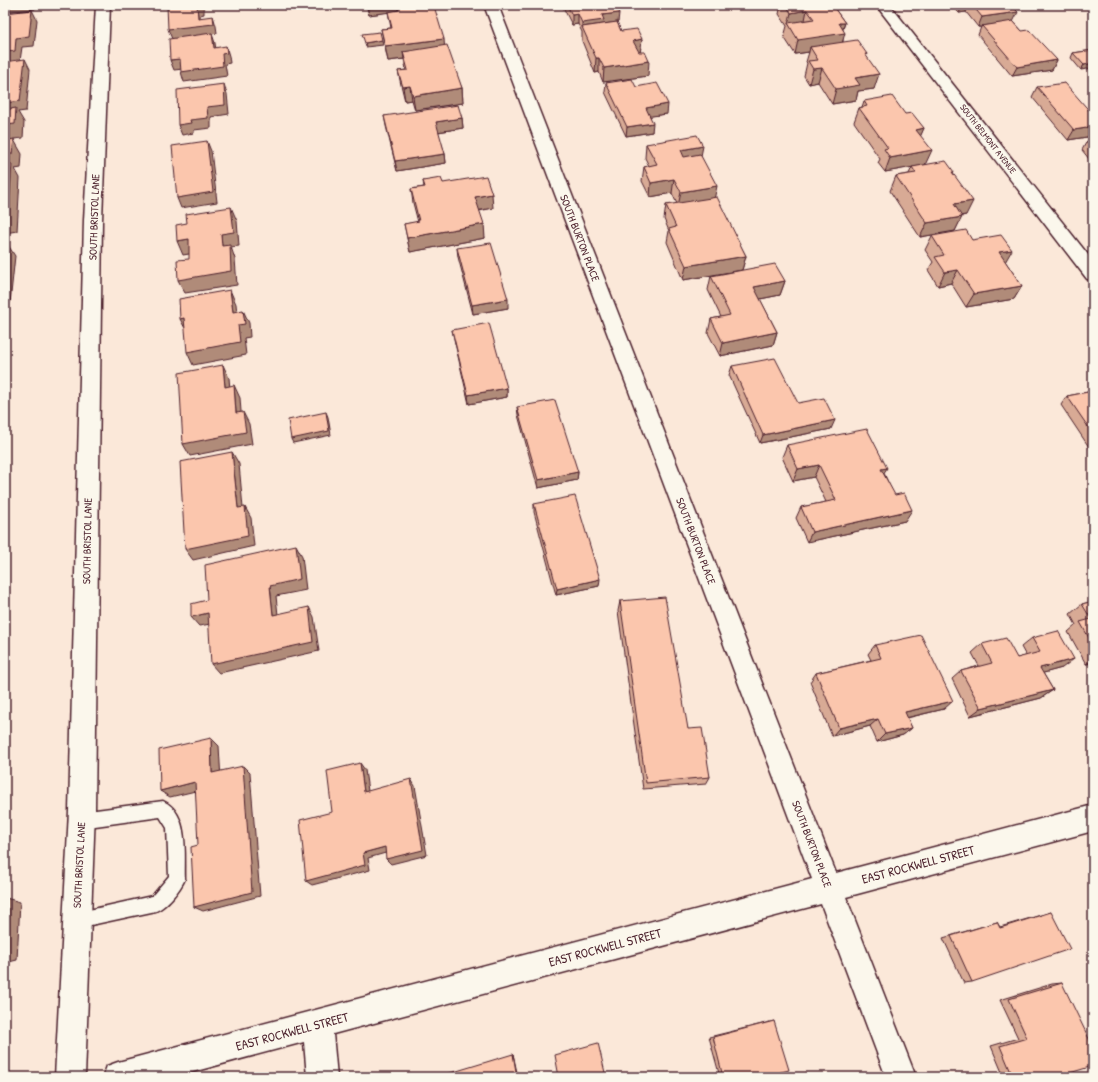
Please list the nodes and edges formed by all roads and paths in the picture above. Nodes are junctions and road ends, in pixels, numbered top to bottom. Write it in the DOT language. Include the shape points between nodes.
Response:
graph roads {
  1 [pos="103,5"];
  2 [pos="492,5"];
  3 [pos="883,5"];
  4 [pos="1093,274"];
  5 [pos="1093,818"];
  6 [pos="81,820"];
  7 [pos="829,888"];
  8 [pos="76,920"];
  9 [pos="317,1024"];
  10 [pos="70,1077"];
  11 [pos="118,1077"];
  12 [pos="322,1077"];
  13 [pos="901,1077"];
  1 -- 6 [label="street, SOUTH BRISTOL LANE" via="93,220"];
  2 -- 7 [label="street, SOUTH BURTON PLACE"];
  3 -- 4 [label="street, SOUTH BELMONT AVENUE"];
  5 -- 7 [label="street, EAST ROCKWELL STREET"];
  6 -- 8 [label="street, SOUTH BRISTOL LANE"];
  6 -- 8 [label="lane" via="164,809 175,826 177,879 156,903"];
  7 -- 9 [label="street, EAST ROCKWELL STREET"];
  7 -- 13 [label="street, SOUTH BURTON PLACE"];
  8 -- 10 [label="street, SOUTH BRISTOL LANE"];
  9 -- 11 [label="street, EAST ROCKWELL STREET"];
  9 -- 12 [label="street"];
}
